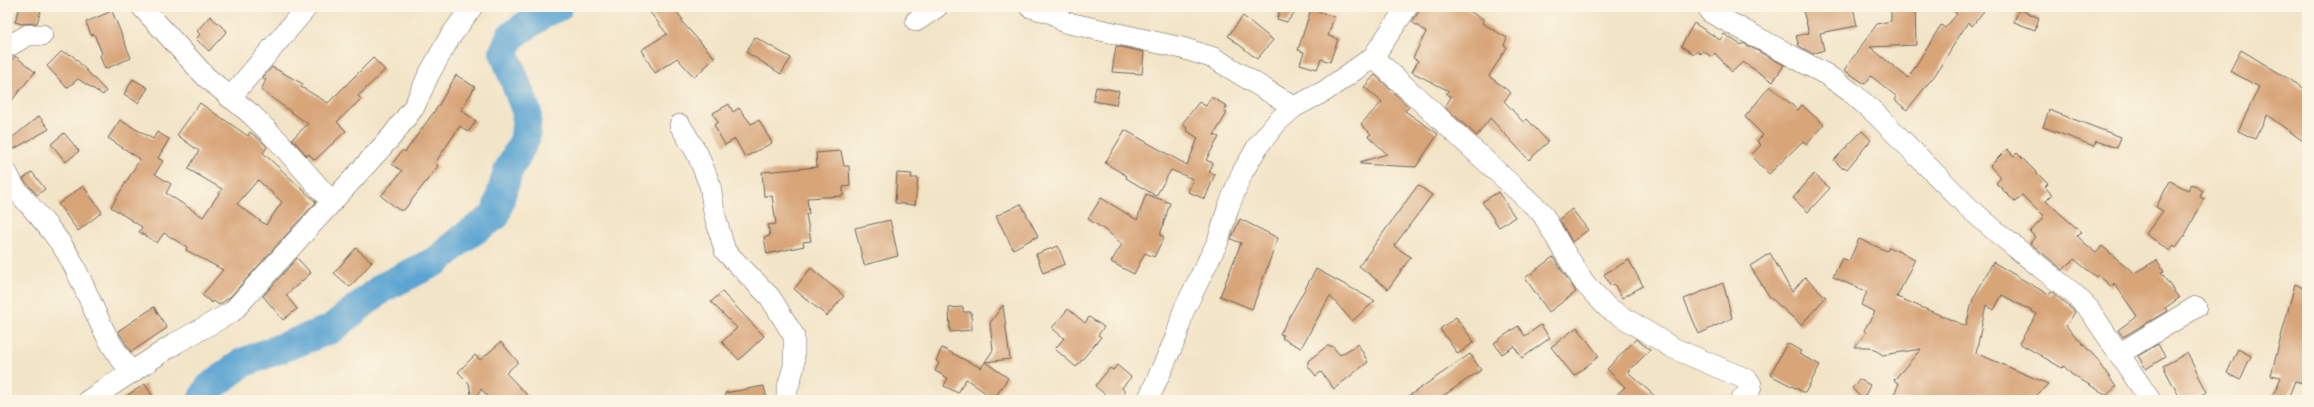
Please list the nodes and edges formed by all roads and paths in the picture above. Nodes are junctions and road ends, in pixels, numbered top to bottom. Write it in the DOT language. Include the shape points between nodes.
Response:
graph roads {
  1 [pos="142,7"];
  2 [pos="307,7"];
  3 [pos="472,7"];
  4 [pos="937,7"];
  5 [pos="1030,7"];
  6 [pos="1407,7"];
  7 [pos="1055,11"];
  8 [pos="1710,12"];
  9 [pos="916,21"];
  10 [pos="42,35"];
  11 [pos="7,47"];
  12 [pos="1373,57"];
  13 [pos="230,98"];
  14 [pos="1294,107"];
  15 [pos="680,125"];
  16 [pos="7,173"];
  17 [pos="331,201"];
  18 [pos="2196,307"];
  19 [pos="2119,354"];
  20 [pos="132,373"];
  21 [pos="89,400"];
  22 [pos="787,400"];
  23 [pos="1148,400"];
  24 [pos="1741,400"];
  25 [pos="2150,400"];
  1 -- 13 [label="street" via="206,77"];
  2 -- 13 [label="street"];
  3 -- 17 [label="street" via="429,74 414,107 392,136"];
  4 -- 9 [label="street"];
  5 -- 7 [label="street"];
  6 -- 12 [label="street"];
  7 -- 14 [label="street" via="1064,22 1182,48 1214,58"];
  8 -- 19 [label="street" via="1827,75 1851,92 1882,119 1968,207 2074,294 2089,309"];
  10 -- 11 [label="street" via="28,35"];
  12 -- 14 [label="street" via="1325,91"];
  12 -- 24 [label="street" via="1542,213 1585,284 1608,308 1673,348 1748,380 1750,390"];
  13 -- 17 [label="street" via="252,115 280,143"];
  14 -- 23 [label="street" via="1278,121 1258,146 1242,173 1218,241 1183,312 1177,335"];
  15 -- 22 [label="street" via="697,153 710,185 714,212 725,251 770,297 794,336 794,366 787,390"];
  16 -- 20 [label="street" via="14,186 73,262 95,316 115,353"];
  17 -- 20 [label="street" via="232,312 176,343"];
  18 -- 19 [label="street"];
  19 -- 25 [label="street"];
  20 -- 21 [label="street"];
}
